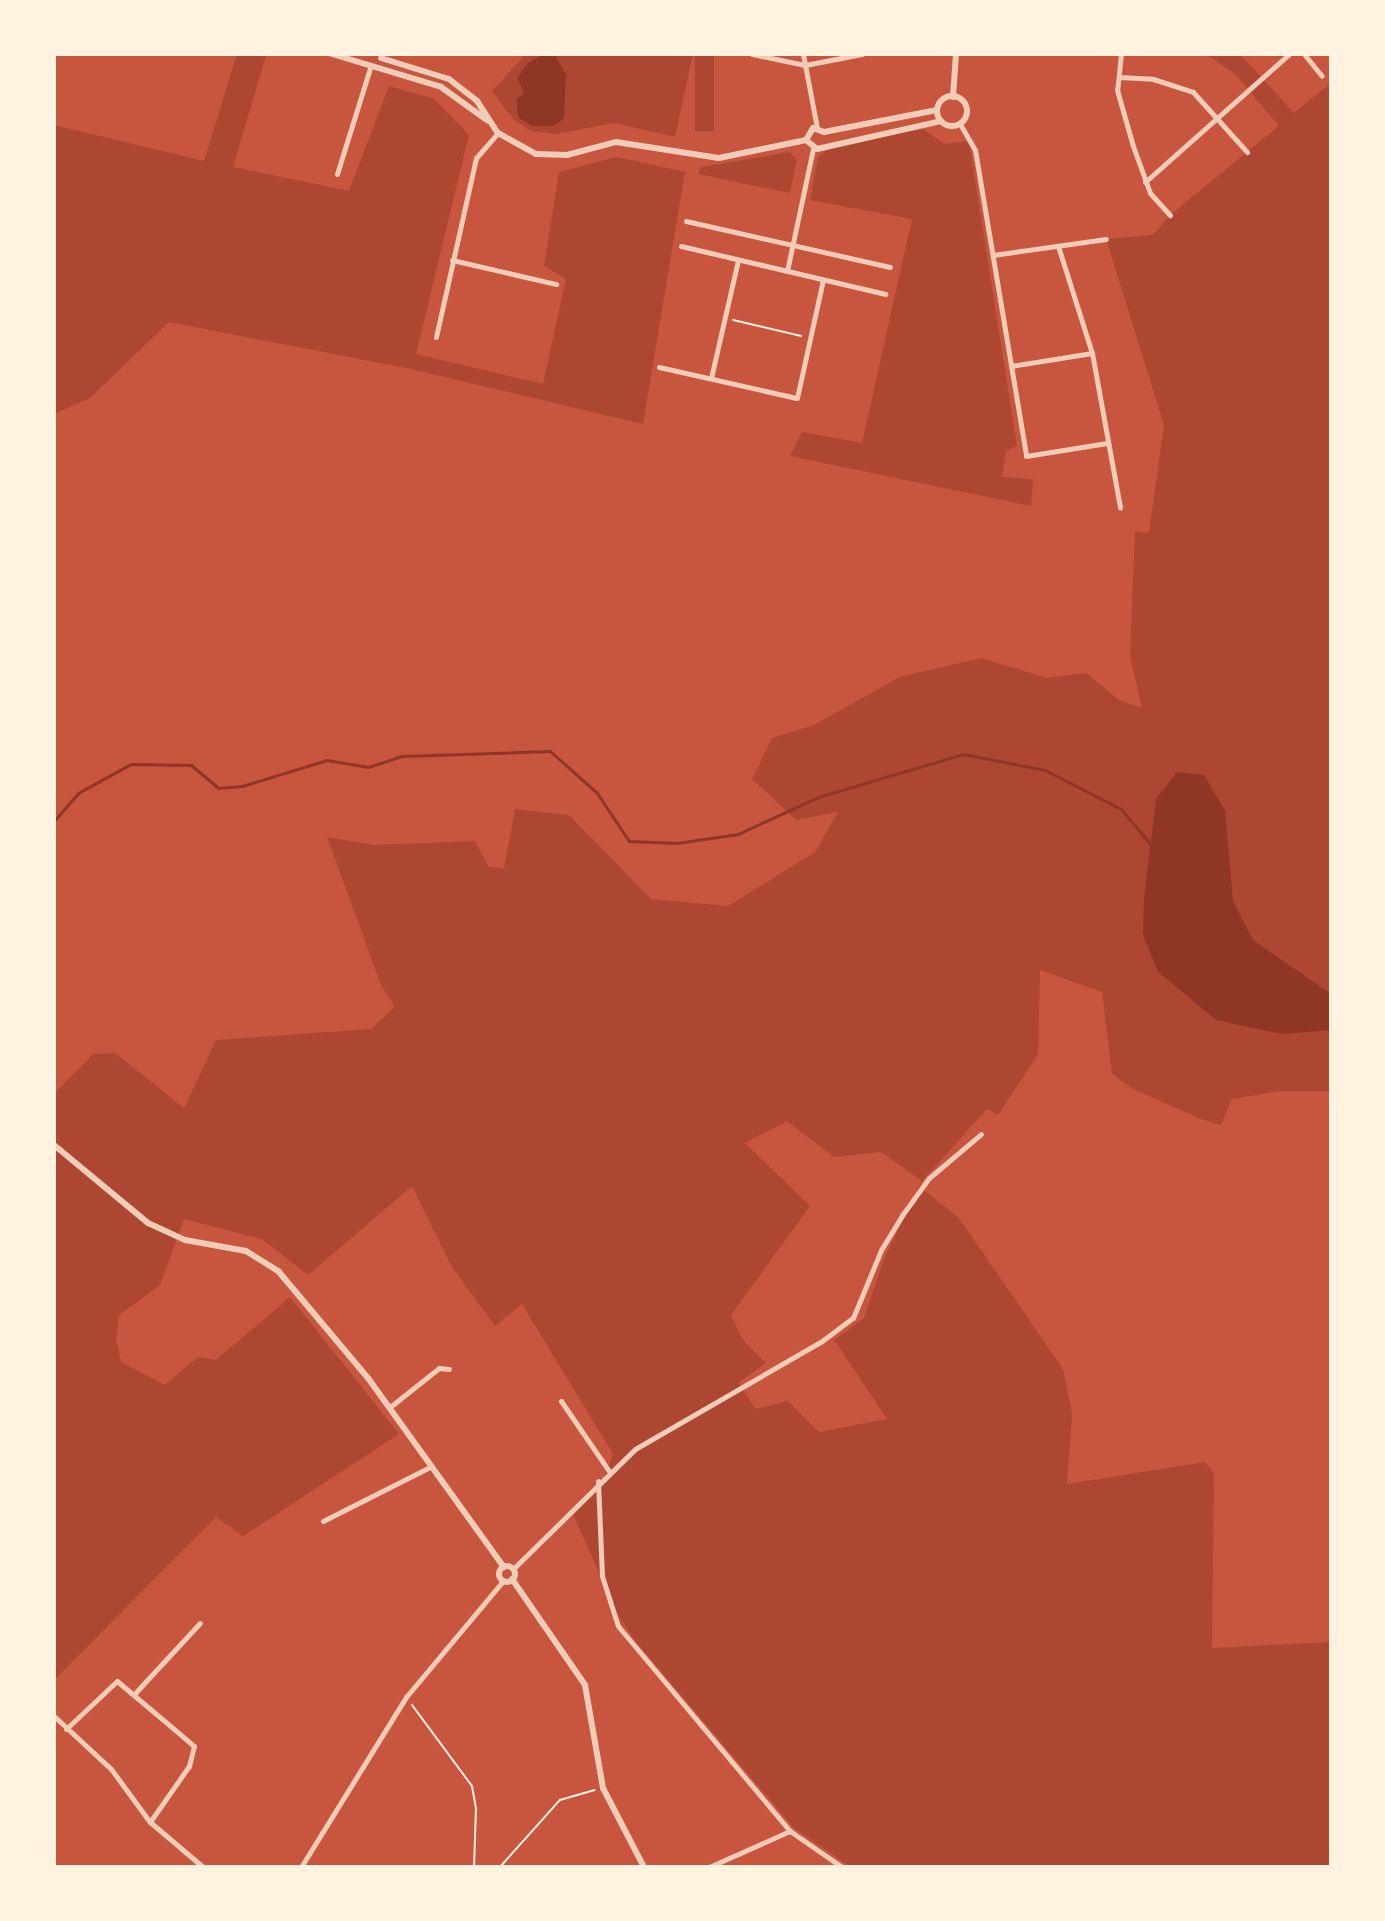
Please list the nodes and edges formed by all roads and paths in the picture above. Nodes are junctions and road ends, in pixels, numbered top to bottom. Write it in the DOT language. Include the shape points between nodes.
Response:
graph roads {
  1 [pos="332,54"];
  2 [pos="752,54"];
  3 [pos="803,54"];
  4 [pos="862,54"];
  5 [pos="956,54"];
  6 [pos="1121,54"];
  7 [pos="1289,54"];
  8 [pos="1304,54"];
  9 [pos="365,56"];
  10 [pos="377,62"];
  11 [pos="805,65"];
  12 [pos="1322,76"];
  13 [pos="1119,77"];
  14 [pos="953,97"];
  15 [pos="937,110"];
  16 [pos="1218,115"];
  17 [pos="487,120"];
  18 [pos="941,121"];
  19 [pos="960,124"];
  20 [pos="821,130"];
  21 [pos="498,133"];
  22 [pos="806,140"];
  23 [pos="824,145"];
  24 [pos="813,149"];
  25 [pos="1247,152"];
  26 [pos="337,174"];
  27 [pos="1145,182"];
  28 [pos="1170,215"];
  29 [pos="686,221"];
  30 [pos="1106,239"];
  31 [pos="681,246"];
  32 [pos="792,246"];
  33 [pos="1058,246"];
  34 [pos="993,255"];
  35 [pos="452,260"];
  36 [pos="738,260"];
  37 [pos="890,267"];
  38 [pos="787,271"];
  39 [pos="823,280"];
  40 [pos="556,284"];
  41 [pos="885,294"];
  42 [pos="724,318"];
  43 [pos="436,337"];
  44 [pos="810,338"];
  45 [pos="1092,353"];
  46 [pos="1011,366"];
  47 [pos="659,367"];
  48 [pos="711,378"];
  49 [pos="1107,443"];
  50 [pos="1120,507"];
  51 [pos="981,1134"];
  52 [pos="54,1145"];
  53 [pos="449,1369"];
  54 [pos="561,1401"];
  55 [pos="390,1407"];
  56 [pos="432,1466"];
  57 [pos="609,1471"];
  58 [pos="598,1480"];
  59 [pos="323,1521"];
  60 [pos="504,1567"];
  61 [pos="513,1569"];
  62 [pos="512,1579"];
  63 [pos="503,1581"];
  64 [pos="200,1623"];
  65 [pos="136,1692"];
  66 [pos="406,1697"];
  67 [pos="54,1716"];
  68 [pos="66,1729"];
  69 [pos="603,1788"];
  70 [pos="150,1822"];
  71 [pos="790,1831"];
  72 [pos="203,1867"];
  73 [pos="301,1867"];
  74 [pos="474,1867"];
  75 [pos="500,1867"];
  76 [pos="644,1867"];
  77 [pos="709,1867"];
  78 [pos="842,1867"];
  1 -- 9 [label="street"];
  2 -- 11 [label="street"];
  3 -- 11 [label="street"];
  4 -- 11 [label="street"];
  5 -- 14 [label="street"];
  6 -- 13 [label="street"];
  7 -- 16 [label="street"];
  8 -- 12 [label="street"];
  9 -- 10 [label="street"];
  10 -- 17 [label="street" via="441,87"];
  10 -- 17 [label="street" via="449,79 477,101"];
  10 -- 26 [label="street"];
  11 -- 20 [label="street"];
  13 -- 16 [label="street" via="1181,86"];
  13 -- 27 [label="street" via="1117,90"];
  14 -- 15 [label="street" via="942,100"];
  14 -- 19 [label="street" via="967,110"];
  15 -- 18 [label="street"];
  15 -- 20 [label="street"];
  16 -- 25 [label="street"];
  16 -- 27 [label="street"];
  17 -- 21 [label="street"];
  18 -- 19 [label="street"];
  18 -- 23 [label="street"];
  19 -- 34 [label="street" via="975,150"];
  20 -- 22 [label="street" via="810,130"];
  20 -- 23 [label="street"];
  21 -- 22 [label="street" via="525,151 547,156 616,142 719,158"];
  21 -- 35 [label="street" via="476,158"];
  22 -- 24 [label="street"];
  23 -- 24 [label="street"];
  24 -- 32 [label="street"];
  27 -- 28 [label="street"];
  29 -- 32 [label="street"];
  30 -- 33 [label="street"];
  31 -- 36 [label="street"];
  32 -- 37 [label="street"];
  32 -- 38 [label="street"];
  33 -- 34 [label="street"];
  33 -- 45 [label="street"];
  34 -- 46 [label="street"];
  35 -- 40 [label="street"];
  35 -- 43 [label="street"];
  36 -- 38 [label="street"];
  36 -- 42 [label="street"];
  38 -- 39 [label="street"];
  39 -- 41 [label="street"];
  39 -- 44 [label="street"];
  42 -- 44 [label="path"];
  42 -- 48 [label="street"];
  44 -- 48 [label="street" via="797,398"];
  45 -- 46 [label="street"];
  45 -- 49 [label="street"];
  46 -- 49 [label="street" via="1026,456"];
  47 -- 48 [label="street"];
  49 -- 50 [label="street"];
  51 -- 57 [label="street" via="929,1178 903,1214 881,1250 853,1318 663,1431"];
  52 -- 55 [label="street" via="148,1223 185,1240 246,1251 279,1272"];
  53 -- 55 [label="street" via="439,1368"];
  54 -- 57 [label="street"];
  55 -- 56 [label="street"];
  56 -- 59 [label="street"];
  56 -- 60 [label="street"];
  57 -- 58 [label="street"];
  58 -- 61 [label="street"];
  58 -- 71 [label="street" via="602,1576 618,1626"];
  60 -- 61 [label="street"];
  60 -- 63 [label="street" via="499,1573"];
  61 -- 62 [label="street"];
  62 -- 63 [label="street"];
  62 -- 69 [label="street" via="585,1685"];
  63 -- 66 [label="street"];
  64 -- 65 [label="street"];
  65 -- 68 [label="street" via="111,1682"];
  65 -- 70 [label="street" via="194,1746 189,1766"];
  66 -- 73 [label="street"];
  66 -- 74 [label="path" via="472,1786"];
  67 -- 68 [label="street"];
  68 -- 70 [label="street" via="111,1769"];
  69 -- 75 [label="path" via="560,1800"];
  69 -- 76 [label="street"];
  70 -- 72 [label="street"];
  71 -- 77 [label="street"];
  71 -- 78 [label="street"];
}
